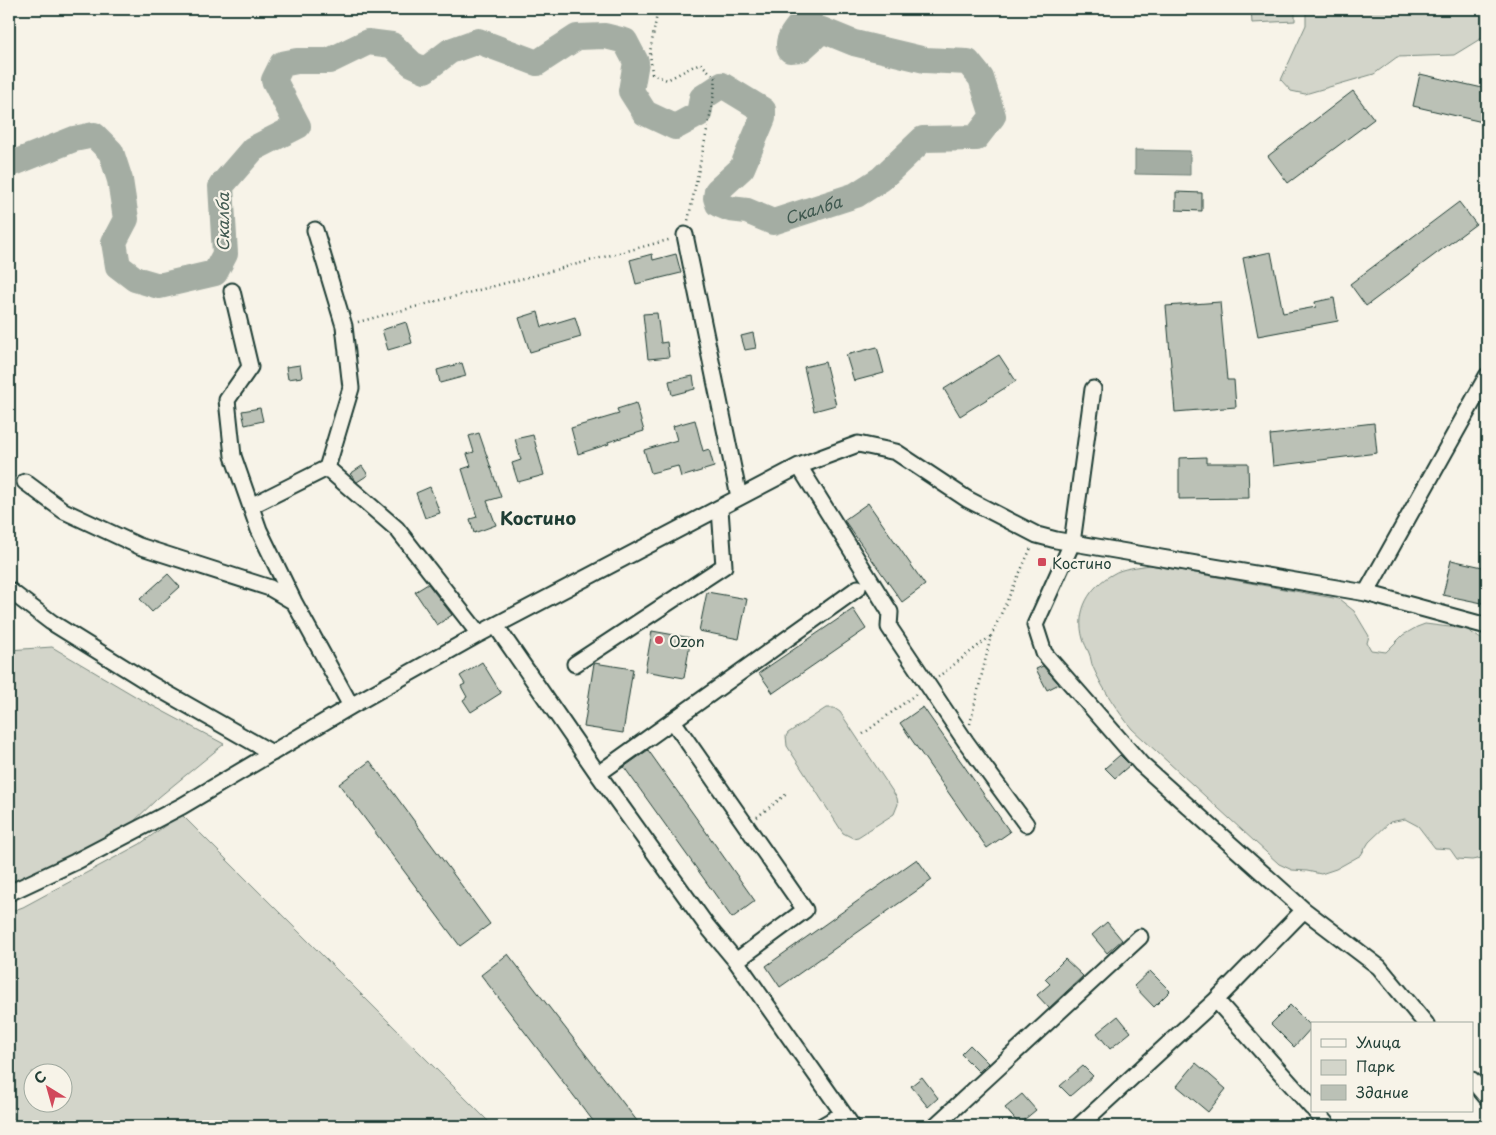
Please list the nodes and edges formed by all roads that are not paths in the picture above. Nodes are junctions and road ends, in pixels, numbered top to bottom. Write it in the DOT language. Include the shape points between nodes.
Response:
graph roads {
  1 [pos="315,230"];
  2 [pos="685,235"];
  3 [pos="232,291"];
  4 [pos="1487,376"];
  5 [pos="1093,389"];
  6 [pos="799,466"];
  7 [pos="327,468"];
  8 [pos="25,482"];
  9 [pos="739,497"];
  10 [pos="251,506"];
  11 [pos="720,508"];
  12 [pos="1072,543"];
  13 [pos="858,588"];
  14 [pos="9,590"];
  15 [pos="1366,593"];
  16 [pos="294,602"];
  17 [pos="496,626"];
  18 [pos="1487,626"];
  19 [pos="479,634"];
  20 [pos="575,664"];
  21 [pos="351,706"];
  22 [pos="673,721"];
  23 [pos="272,753"];
  24 [pos="598,774"];
  25 [pos="1026,824"];
  26 [pos="9,893"];
  27 [pos="1304,910"];
  28 [pos="1140,937"];
  29 [pos="736,961"];
  30 [pos="1216,1000"];
  31 [pos="1424,1022"];
  32 [pos="1474,1082"];
  33 [pos="1487,1098"];
  34 [pos="1311,1107"];
  35 [pos="1316,1112"];
  36 [pos="848,1120"];
  37 [pos="822,1126"];
  38 [pos="935,1126"];
  39 [pos="1079,1126"];
  40 [pos="1328,1126"];
  1 -- 7 [label="street" via="344,326 351,388"];
  2 -- 9 [label="street"];
  3 -- 10 [label="street" via="250,367 226,400 233,456"];
  4 -- 15 [label="street"];
  5 -- 12 [label="street"];
  6 -- 9 [label="street"];
  6 -- 12 [label="street" via="858,444 896,452 967,500 1037,535"];
  6 -- 25 [label="street" via="890,612 889,627"];
  7 -- 10 [label="street"];
  7 -- 19 [label="street" via="397,529"];
  8 -- 16 [label="street" via="64,510 139,546 270,588"];
  9 -- 11 [label="street"];
  10 -- 16 [label="street" via="259,530"];
  11 -- 17 [label="street"];
  11 -- 20 [label="street" via="724,566"];
  12 -- 15 [label="street"];
  12 -- 27 [label="street" via="1035,625 1044,653 1141,764"];
  13 -- 22 [label="street"];
  14 -- 23 [label="street" via="51,622 154,686"];
  15 -- 18 [label="street"];
  16 -- 21 [label="street"];
  17 -- 19 [label="street"];
  17 -- 24 [label="street"];
  19 -- 21 [label="street"];
  21 -- 23 [label="street"];
  22 -- 24 [label="street"];
  22 -- 29 [label="street" via="805,910"];
  23 -- 26 [label="street" via="182,806"];
  24 -- 29 [label="street" via="707,926"];
  27 -- 30 [label="street"];
  27 -- 31 [label="street" via="1379,967"];
  28 -- 38 [label="street"];
  29 -- 36 [label="street"];
  30 -- 34 [label="street"];
  30 -- 39 [label="street"];
  32 -- 33 [label="street"];
  35 -- 40 [label="street"];
  36 -- 37 [label="street"];
}
